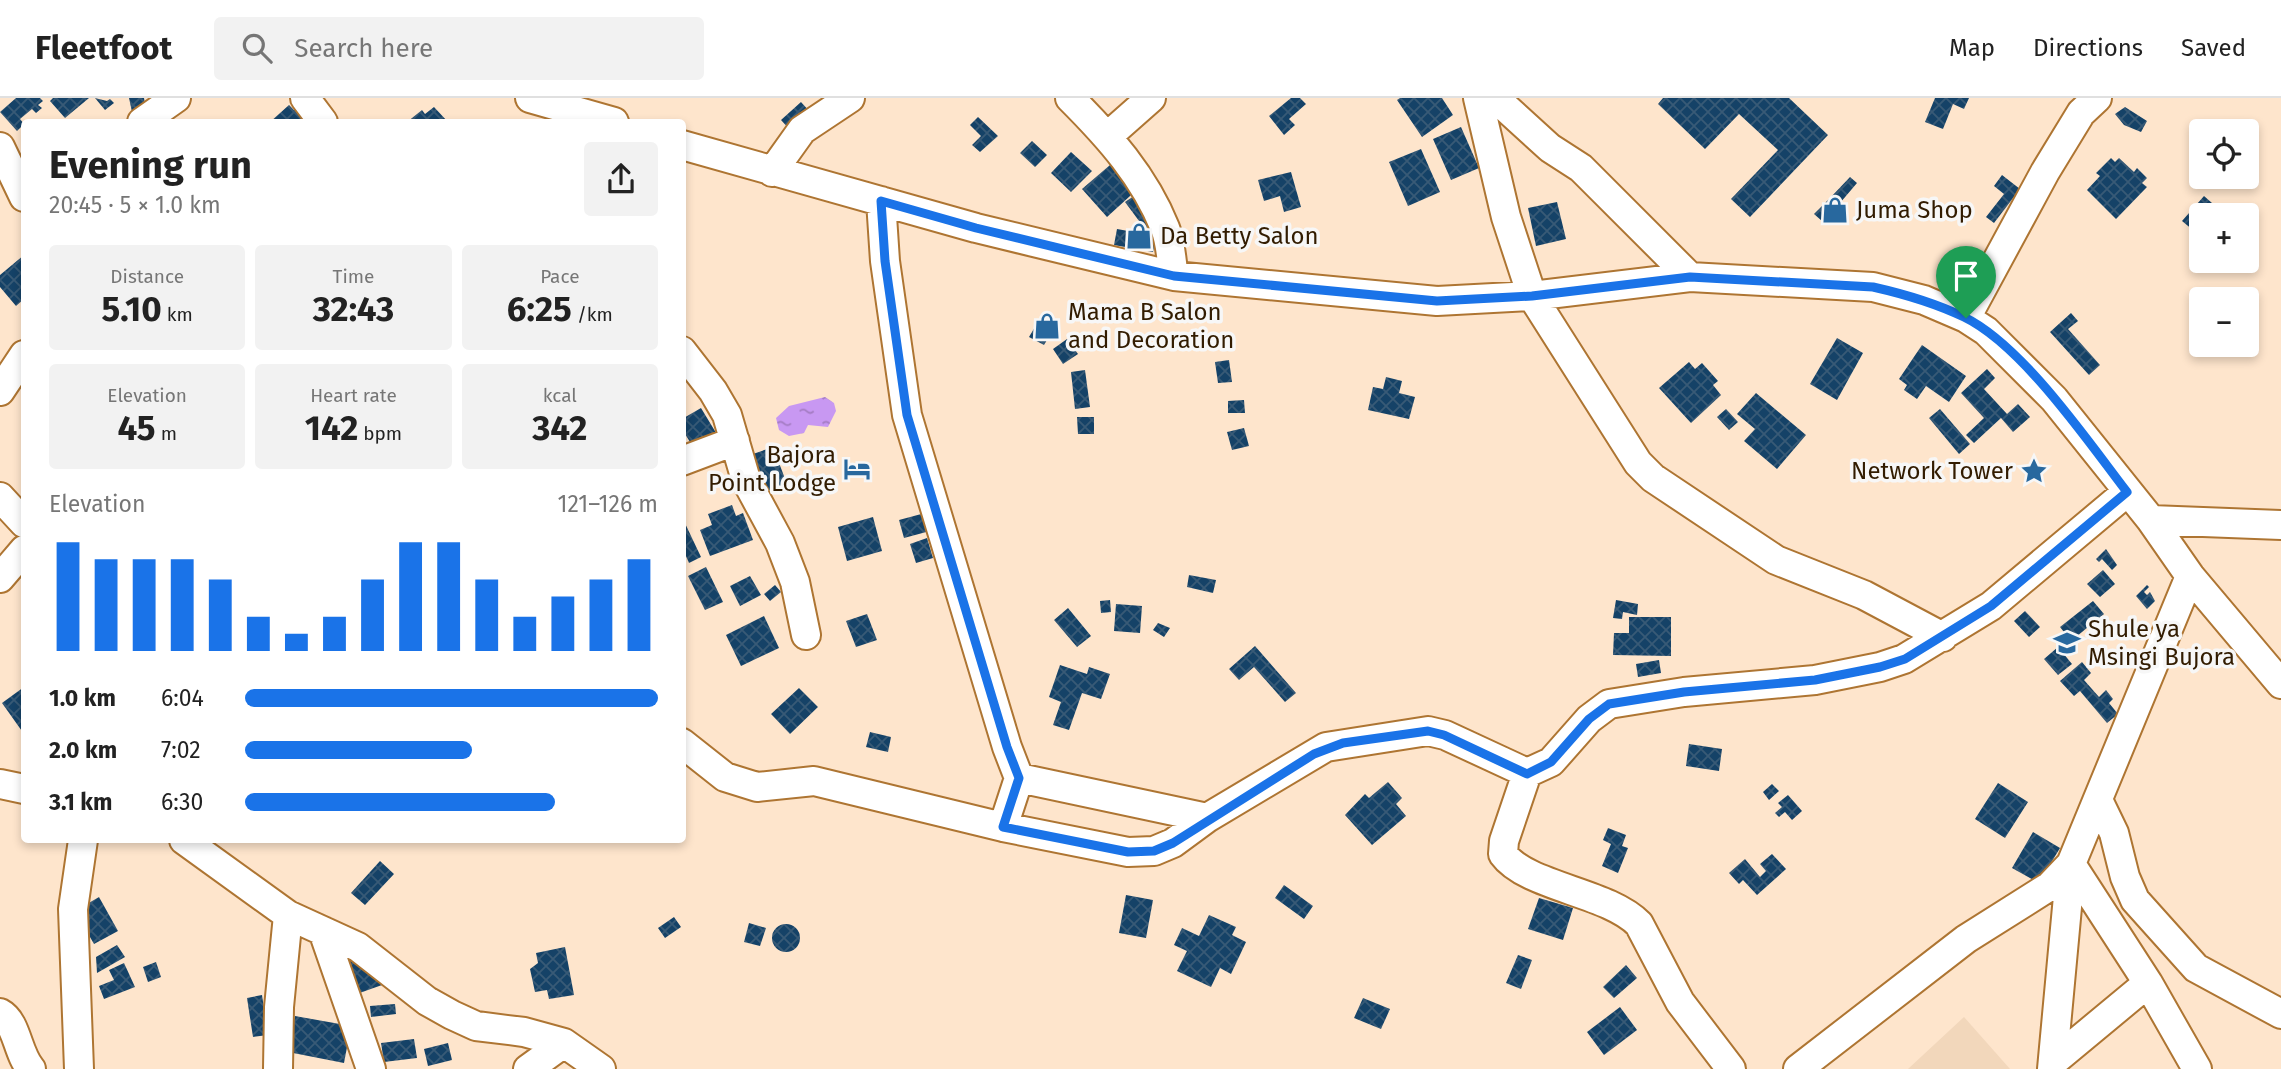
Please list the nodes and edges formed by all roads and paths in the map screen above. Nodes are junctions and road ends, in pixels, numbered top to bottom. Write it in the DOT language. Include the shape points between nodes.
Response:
graph roads {
  1 [pos="176,98"];
  2 [pos="305,98"];
  3 [pos="850,98"];
  4 [pos="1070,98"];
  5 [pos="1151,98"];
  6 [pos="1478,98"];
  7 [pos="1496,98"];
  8 [pos="542,100"];
  9 [pos="2082,103"];
  10 [pos="580,118"];
  11 [pos="146,119"];
  12 [pos="321,119"];
  13 [pos="1108,136"];
  14 [pos="686,146"];
  15 [pos="0,147"];
  16 [pos="772,172"];
  17 [pos="21,191"];
  18 [pos="881,201"];
  19 [pos="1174,276"];
  20 [pos="1690,277"];
  21 [pos="1532,296"];
  22 [pos="1966,318"];
  23 [pos="686,356"];
  24 [pos="21,359"];
  25 [pos="2,384"];
  26 [pos="735,441"];
  27 [pos="686,459"];
  28 [pos="2127,492"];
  29 [pos="0,497"];
  30 [pos="21,520"];
  31 [pos="2151,520"];
  32 [pos="2281,525"];
  33 [pos="21,554"];
  34 [pos="2190,576"];
  35 [pos="0,578"];
  36 [pos="806,635"];
  37 [pos="1942,637"];
  38 [pos="2281,684"];
  39 [pos="686,746"];
  40 [pos="1527,774"];
  41 [pos="1019,778"];
  42 [pos="0,784"];
  43 [pos="21,788"];
  44 [pos="2099,802"];
  45 [pos="1207,818"];
  46 [pos="1003,827"];
  47 [pos="83,843"];
  48 [pos="188,843"];
  49 [pos="2071,864"];
  50 [pos="288,915"];
  51 [pos="323,932"];
  52 [pos="2148,983"];
  53 [pos="0,1013"];
  54 [pos="2281,1014"];
  55 [pos="564,1043"];
  56 [pos="2053,1065"];
  57 [pos="31,1069"];
  58 [pos="79,1069"];
  59 [pos="278,1069"];
  60 [pos="371,1069"];
  61 [pos="528,1069"];
  62 [pos="601,1069"];
  63 [pos="1731,1069"];
  64 [pos="1798,1069"];
  65 [pos="2197,1069"];
  1 -- 11 [label="street"];
  2 -- 12 [label="street"];
  3 -- 16 [label="street" via="802,130"];
  4 -- 13 [label="street"];
  5 -- 13 [label="street"];
  6 -- 21 [label="street" via="1506,217"];
  7 -- 20 [label="street" via="1550,148 1581,168"];
  8 -- 10 [label="street"];
  9 -- 22 [label="street"];
  13 -- 19 [label="street" via="1135,170 1166,230"];
  14 -- 16 [label="street"];
  15 -- 17 [label="street"];
  16 -- 18 [label="street"];
  18 -- 19 [label="street"];
  18 -- 41 [label="street" via="907,415"];
  19 -- 21 [label="street" via="1437,301"];
  20 -- 21 [label="street"];
  20 -- 22 [label="street" via="1873,287 1924,300"];
  21 -- 37 [label="street" via="1638,463 1653,478 1776,560 1864,595"];
  22 -- 28 [label="street" via="1999,342 2054,399"];
  23 -- 26 [label="street" via="727,415"];
  24 -- 25 [label="street"];
  26 -- 27 [label="street"];
  26 -- 36 [label="street" via="746,480 780,542 795,582"];
  28 -- 31 [label="street"];
  28 -- 37 [label="street" via="2019,584"];
  29 -- 30 [label="street"];
  31 -- 32 [label="street"];
  31 -- 34 [label="street"];
  33 -- 35 [label="street"];
  34 -- 38 [label="street"];
  34 -- 44 [label="street"];
  37 -- 40 [label="street" via="1905,659 1867,670 1775,686 1684,692 1609,704 1589,719 1551,762"];
  39 -- 46 [label="street" via="725,777 757,787 814,781"];
  40 -- 45 [label="street" via="1444,735 1411,732 1326,747"];
  40 -- 63 [label="street" via="1503,854 1513,864 1583,896 1618,906 1632,916 1679,1002"];
  41 -- 45 [label="street"];
  41 -- 46 [label="street"];
  42 -- 43 [label="street"];
  44 -- 49 [label="street"];
  44 -- 54 [label="street" via="2114,833 2135,901 2196,968"];
  45 -- 46 [label="street" via="1154,851 1128,852"];
  47 -- 58 [label="street" via="73,909"];
  48 -- 50 [label="street"];
  49 -- 52 [label="street"];
  49 -- 56 [label="street"];
  49 -- 64 [label="street" via="2050,886 1966,939"];
  50 -- 51 [label="street"];
  50 -- 59 [label="street"];
  51 -- 55 [label="street" via="358,947 427,1001 476,1026"];
  51 -- 60 [label="street"];
  52 -- 56 [label="street"];
  52 -- 65 [label="street"];
  53 -- 57 [label="street" via="8,1018"];
  55 -- 61 [label="street"];
  55 -- 62 [label="street"];
}
